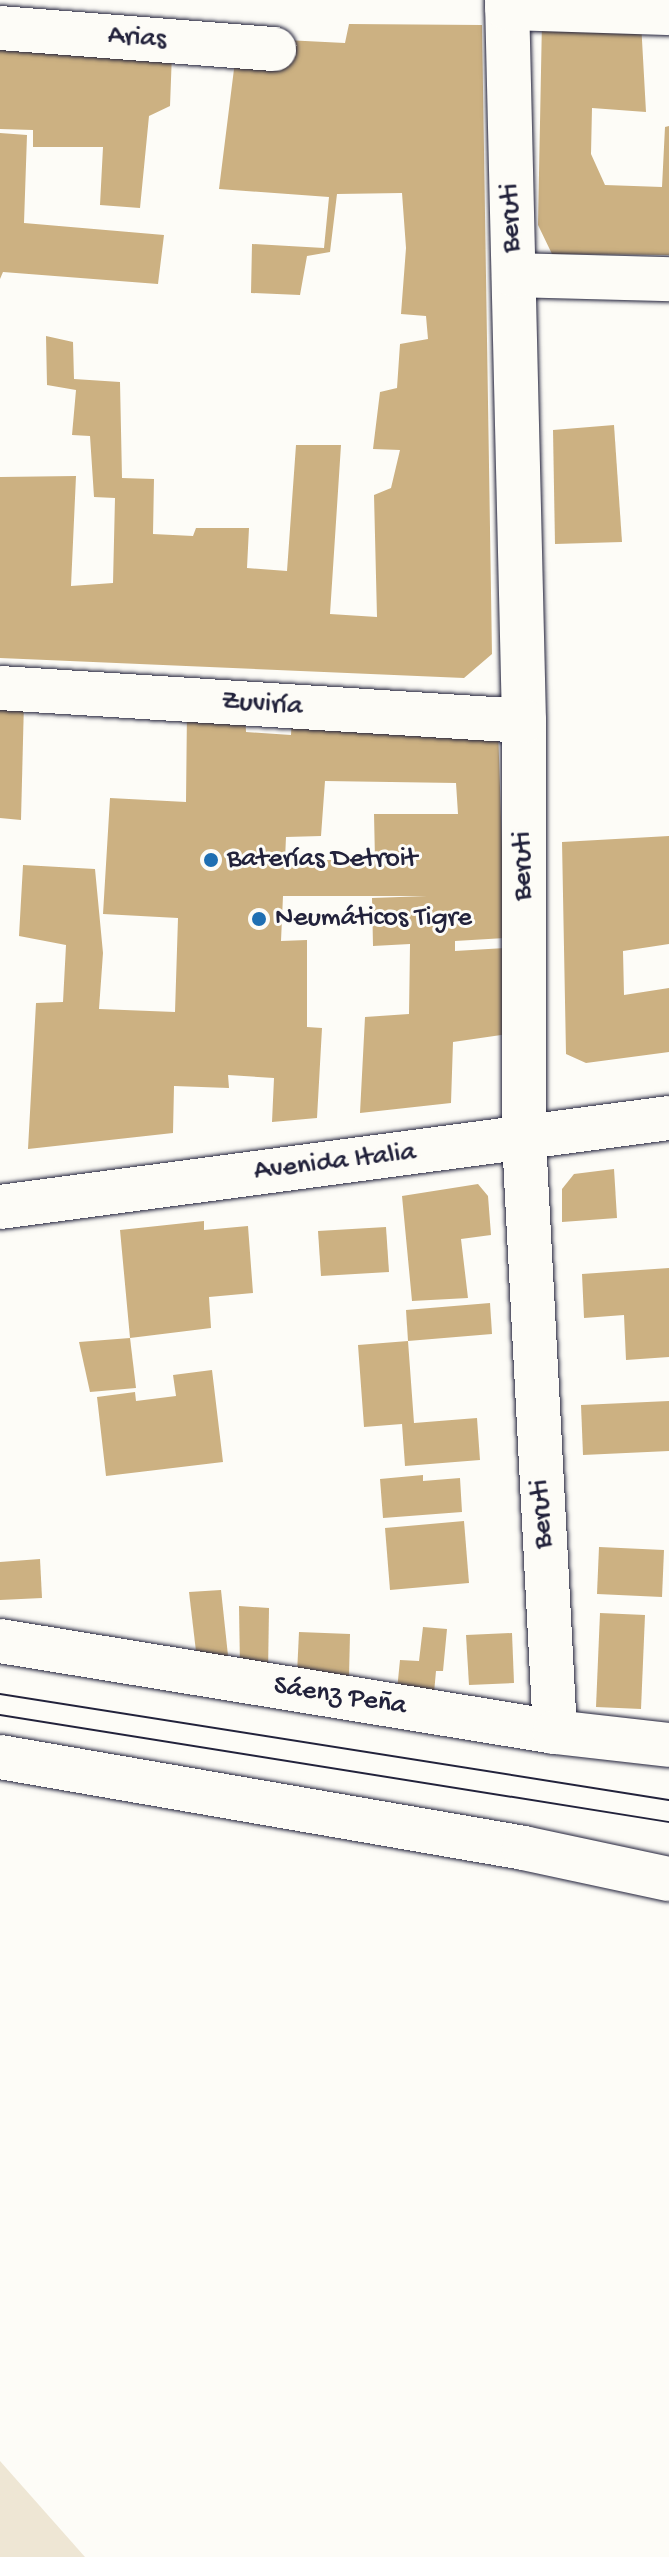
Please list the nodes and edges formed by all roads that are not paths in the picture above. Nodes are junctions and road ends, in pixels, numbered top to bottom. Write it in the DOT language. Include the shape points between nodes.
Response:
graph roads {
  1 [pos="507,4"];
  2 [pos="669,13"];
  3 [pos="0,28"];
  4 [pos="274,49"];
  5 [pos="514,275"];
  6 [pos="669,279"];
  7 [pos="0,688"];
  8 [pos="524,721"];
  9 [pos="669,1118"];
  10 [pos="524,1139"];
  11 [pos="0,1207"];
  12 [pos="6,1642"];
  13 [pos="555,1732"];
  14 [pos="669,1745"];
  15 [pos="0,1757"];
  16 [pos="669,1879"];
  1 -- 2 [label="street"];
  1 -- 5 [label="street, Beruti"];
  3 -- 4 [label="street, Arias"];
  5 -- 6 [label="street"];
  5 -- 8 [label="street, Beruti"];
  7 -- 8 [label="street, Zuviría"];
  8 -- 10 [label="street, Beruti"];
  9 -- 10 [label="street, Avenida Italia"];
  10 -- 11 [label="street, Avenida Italia"];
  10 -- 13 [label="street, Beruti"];
  12 -- 13 [label="street, Sáenz Peña"];
  13 -- 14 [label="street, Sáenz Peña"];
  15 -- 16 [label="street" via="524,1848"];
}
